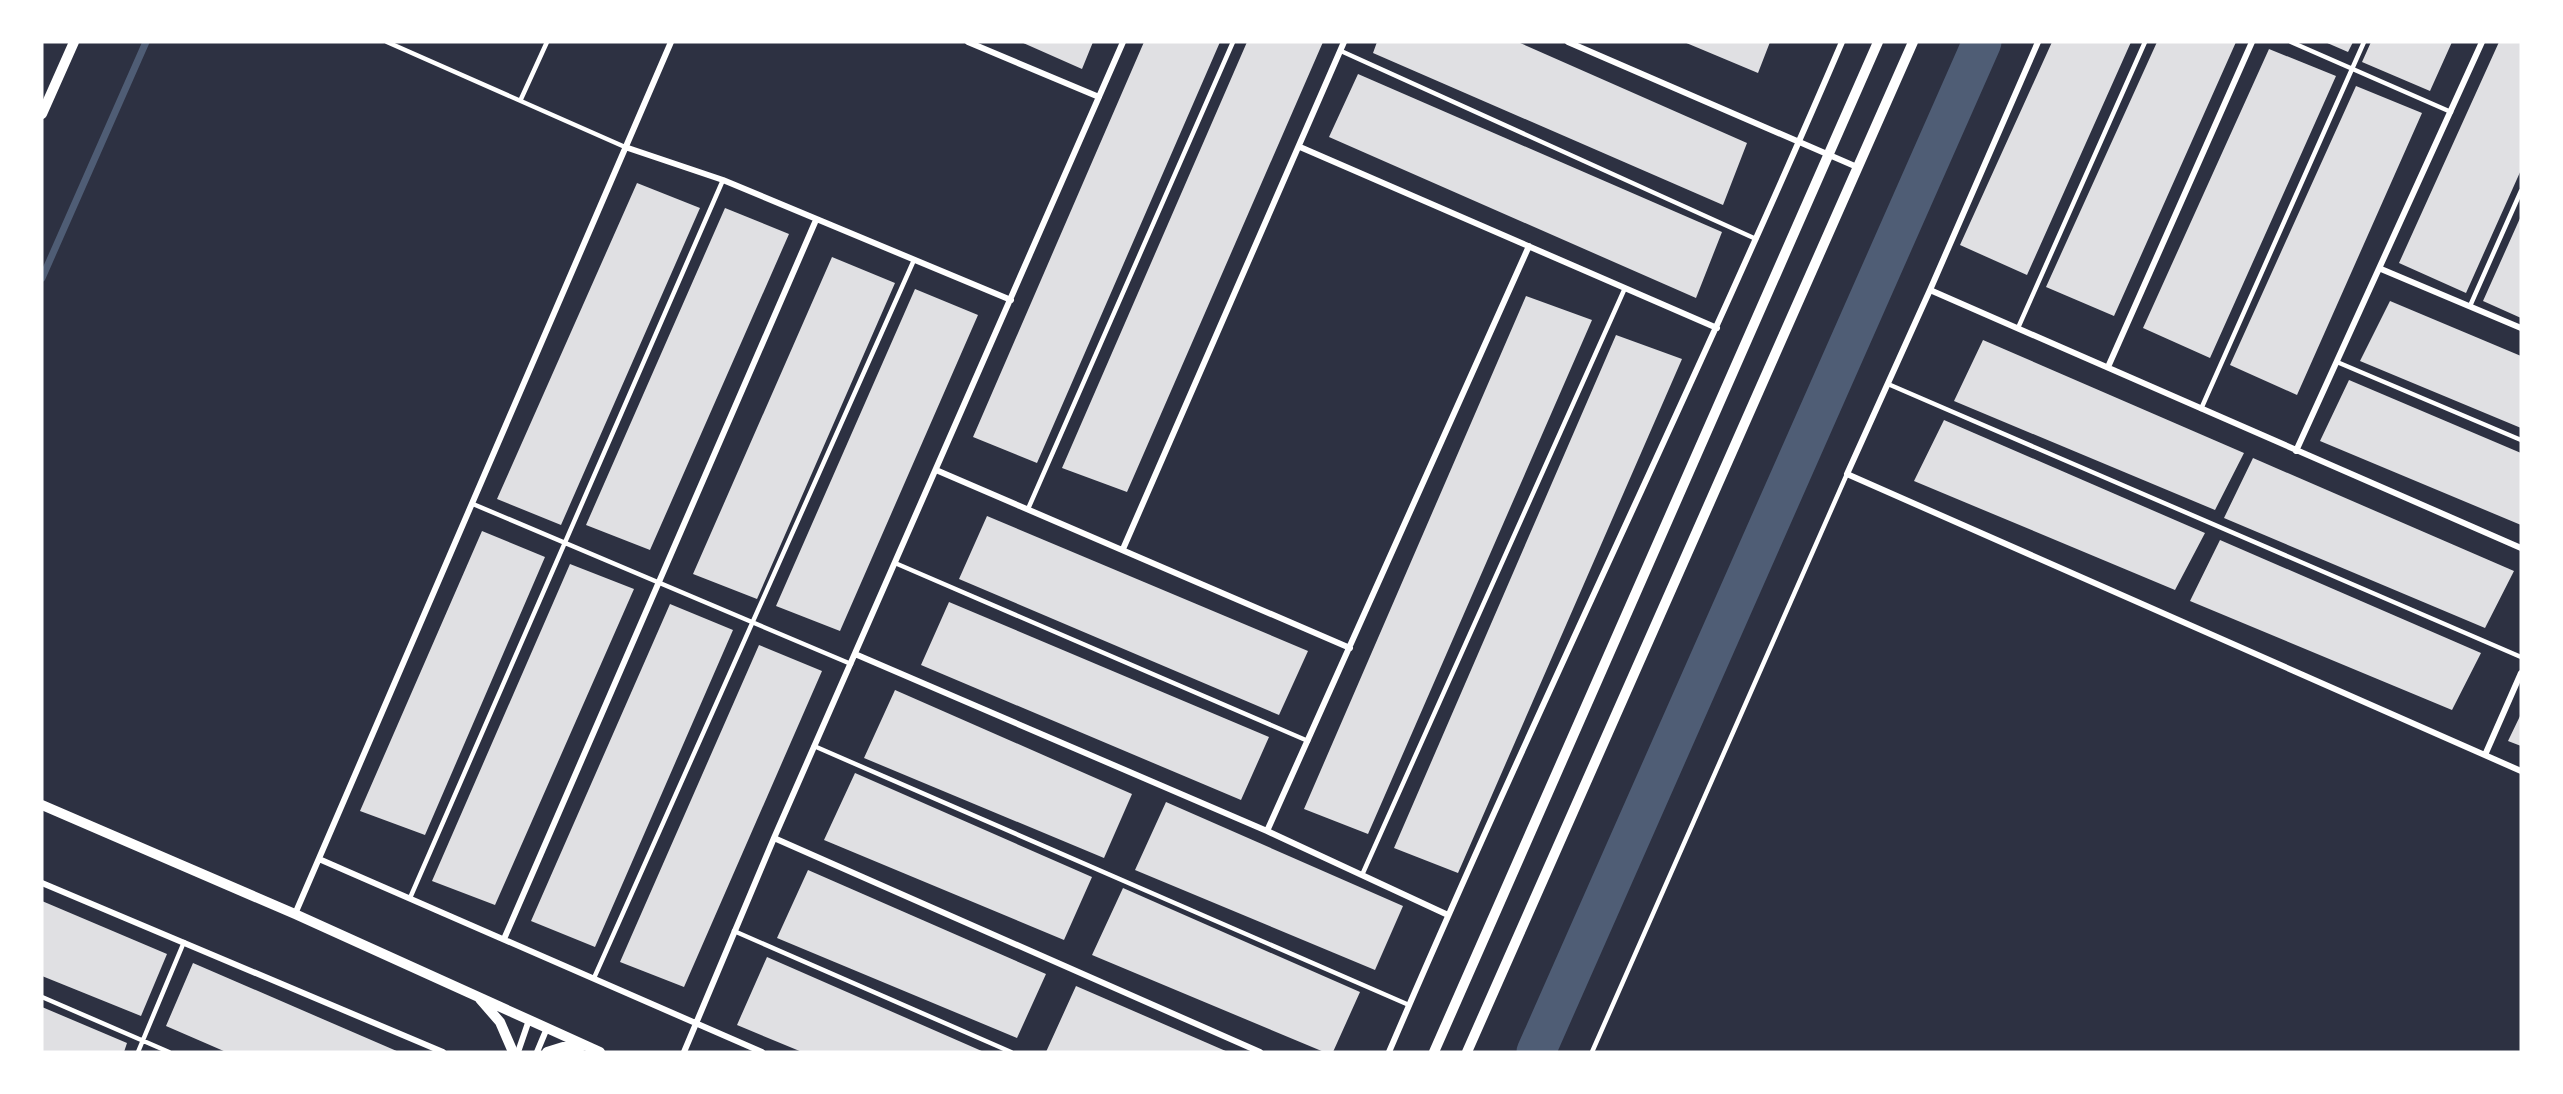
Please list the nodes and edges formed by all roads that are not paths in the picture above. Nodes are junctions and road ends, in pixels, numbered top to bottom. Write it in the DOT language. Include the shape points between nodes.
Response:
graph roads {
  1 [pos="74,42"];
  2 [pos="387,42"];
  3 [pos="547,42"];
  4 [pos="671,42"];
  5 [pos="968,42"];
  6 [pos="1123,42"];
  7 [pos="1233,42"];
  8 [pos="1344,42"];
  9 [pos="1568,42"];
  10 [pos="1842,42"];
  11 [pos="1878,42"];
  12 [pos="1913,42"];
  13 [pos="2038,42"];
  14 [pos="2145,42"];
  15 [pos="2252,42"];
  16 [pos="2291,42"];
  17 [pos="2364,42"];
  18 [pos="2482,42"];
  19 [pos="1341,51"];
  20 [pos="2353,69"];
  21 [pos="1099,97"];
  22 [pos="521,99"];
  23 [pos="2451,112"];
  24 [pos="42,114"];
  25 [pos="1800,141"];
  26 [pos="625,147"];
  27 [pos="1300,147"];
  28 [pos="1829,153"];
  29 [pos="1857,167"];
  30 [pos="723,180"];
  31 [pos="2521,191"];
  32 [pos="816,220"];
  33 [pos="1757,239"];
  34 [pos="1529,246"];
  35 [pos="914,260"];
  36 [pos="2381,269"];
  37 [pos="1624,288"];
  38 [pos="1930,290"];
  39 [pos="1011,300"];
  40 [pos="2470,306"];
  41 [pos="1717,328"];
  42 [pos="2018,328"];
  43 [pos="2521,328"];
  44 [pos="2337,362"];
  45 [pos="2108,367"];
  46 [pos="1888,384"];
  47 [pos="2201,409"];
  48 [pos="2521,440"];
  49 [pos="2296,451"];
  50 [pos="936,471"];
  51 [pos="1847,474"];
  52 [pos="473,504"];
  53 [pos="1028,509"];
  54 [pos="564,543"];
  55 [pos="2521,548"];
  56 [pos="1123,549"];
  57 [pos="895,563"];
  58 [pos="658,583"];
  59 [pos="754,623"];
  60 [pos="1350,648"];
  61 [pos="855,654"];
  62 [pos="2521,657"];
  63 [pos="851,664"];
  64 [pos="2521,673"];
  65 [pos="1308,741"];
  66 [pos="814,746"];
  67 [pos="2485,755"];
  68 [pos="2521,771"];
  69 [pos="42,805"];
  70 [pos="1267,831"];
  71 [pos="774,838"];
  72 [pos="319,859"];
  73 [pos="1362,875"];
  74 [pos="42,883"];
  75 [pos="410,898"];
  76 [pos="295,914"];
  77 [pos="1448,915"];
  78 [pos="734,930"];
  79 [pos="504,939"];
  80 [pos="184,942"];
  81 [pos="594,978"];
  82 [pos="42,997"];
  83 [pos="478,997"];
  84 [pos="1409,1005"];
  85 [pos="529,1020"];
  86 [pos="696,1022"];
  87 [pos="547,1028"];
  88 [pos="143,1041"];
  89 [pos="586,1046"];
  90 [pos="138,1052"];
  91 [pos="169,1052"];
  92 [pos="442,1052"];
  93 [pos="513,1052"];
  94 [pos="518,1052"];
  95 [pos="537,1052"];
  96 [pos="547,1052"];
  97 [pos="600,1052"];
  98 [pos="684,1052"];
  99 [pos="762,1052"];
  100 [pos="1011,1052"];
  101 [pos="1260,1052"];
  102 [pos="1389,1052"];
  103 [pos="1434,1052"];
  104 [pos="1467,1052"];
  105 [pos="1592,1052"];
  1 -- 24 [label="street"];
  2 -- 22 [label="lane"];
  3 -- 22 [label="lane"];
  4 -- 26 [label="street"];
  5 -- 21 [label="street"];
  6 -- 21 [label="street"];
  7 -- 53 [label="lane"];
  8 -- 19 [label="street"];
  9 -- 25 [label="street"];
  10 -- 25 [label="street"];
  11 -- 28 [label="street"];
  12 -- 29 [label="street"];
  13 -- 38 [label="street"];
  14 -- 42 [label="lane"];
  15 -- 45 [label="street"];
  16 -- 20 [label="lane"];
  17 -- 20 [label="lane"];
  18 -- 23 [label="street"];
  19 -- 27 [label="street"];
  19 -- 33 [label="lane"];
  20 -- 23 [label="lane"];
  20 -- 47 [label="lane"];
  21 -- 39 [label="street"];
  22 -- 26 [label="lane"];
  23 -- 36 [label="street"];
  25 -- 28 [label="street"];
  25 -- 33 [label="street"];
  26 -- 30 [label="street"];
  26 -- 52 [label="street"];
  27 -- 34 [label="street"];
  27 -- 56 [label="street"];
  28 -- 29 [label="street"];
  28 -- 103 [label="street"];
  29 -- 104 [label="street"];
  30 -- 32 [label="street"];
  30 -- 54 [label="lane"];
  31 -- 40 [label="lane"];
  32 -- 35 [label="street"];
  32 -- 58 [label="street"];
  33 -- 41 [label="street"];
  34 -- 37 [label="street"];
  34 -- 60 [label="street"];
  35 -- 39 [label="street"];
  35 -- 59 [label="lane"];
  36 -- 40 [label="street"];
  36 -- 44 [label="street"];
  37 -- 41 [label="street"];
  37 -- 73 [label="lane"];
  38 -- 42 [label="street"];
  38 -- 46 [label="street"];
  39 -- 50 [label="street"];
  40 -- 43 [label="street"];
  41 -- 77 [label="street"];
  42 -- 45 [label="street"];
  44 -- 48 [label="lane"];
  44 -- 49 [label="street"];
  45 -- 47 [label="street"];
  46 -- 51 [label="street"];
  46 -- 62 [label="lane"];
  47 -- 49 [label="street"];
  49 -- 55 [label="street"];
  50 -- 53 [label="street"];
  50 -- 57 [label="street"];
  51 -- 67 [label="street"];
  51 -- 105 [label="lane"];
  52 -- 54 [label="lane"];
  52 -- 72 [label="street"];
  53 -- 56 [label="street"];
  54 -- 58 [label="lane"];
  54 -- 75 [label="lane"];
  56 -- 60 [label="street"];
  57 -- 61 [label="street"];
  57 -- 65 [label="lane"];
  58 -- 59 [label="lane"];
  58 -- 79 [label="street"];
  59 -- 63 [label="lane"];
  59 -- 81 [label="lane"];
  60 -- 65 [label="street"];
  61 -- 63 [label="street"];
  61 -- 70 [label="street"];
  63 -- 66 [label="street"];
  64 -- 67 [label="street"];
  65 -- 70 [label="street"];
  66 -- 71 [label="street"];
  66 -- 84 [label="lane"];
  67 -- 68 [label="street"];
  69 -- 76 [label="street"];
  70 -- 73 [label="street"];
  71 -- 78 [label="street"];
  71 -- 101 [label="street"];
  72 -- 75 [label="street"];
  72 -- 76 [label="street"];
  73 -- 77 [label="street"];
  74 -- 80 [label="street"];
  75 -- 79 [label="street"];
  76 -- 83 [label="street"];
  77 -- 84 [label="street"];
  78 -- 86 [label="street"];
  78 -- 100 [label="lane"];
  79 -- 81 [label="street"];
  80 -- 88 [label="lane"];
  80 -- 92 [label="street"];
  81 -- 86 [label="street"];
  82 -- 88 [label="lane"];
  83 -- 85 [label="street"];
  83 -- 93 [label="street" via="500,1022"];
  84 -- 102 [label="street"];
  85 -- 87 [label="street"];
  85 -- 94 [label="street"];
  86 -- 98 [label="street"];
  86 -- 99 [label="street"];
  87 -- 89 [label="street"];
  87 -- 95 [label="street"];
  88 -- 90 [label="lane"];
  88 -- 91 [label="lane"];
  89 -- 96 [label="street"];
  89 -- 97 [label="street"];
}
